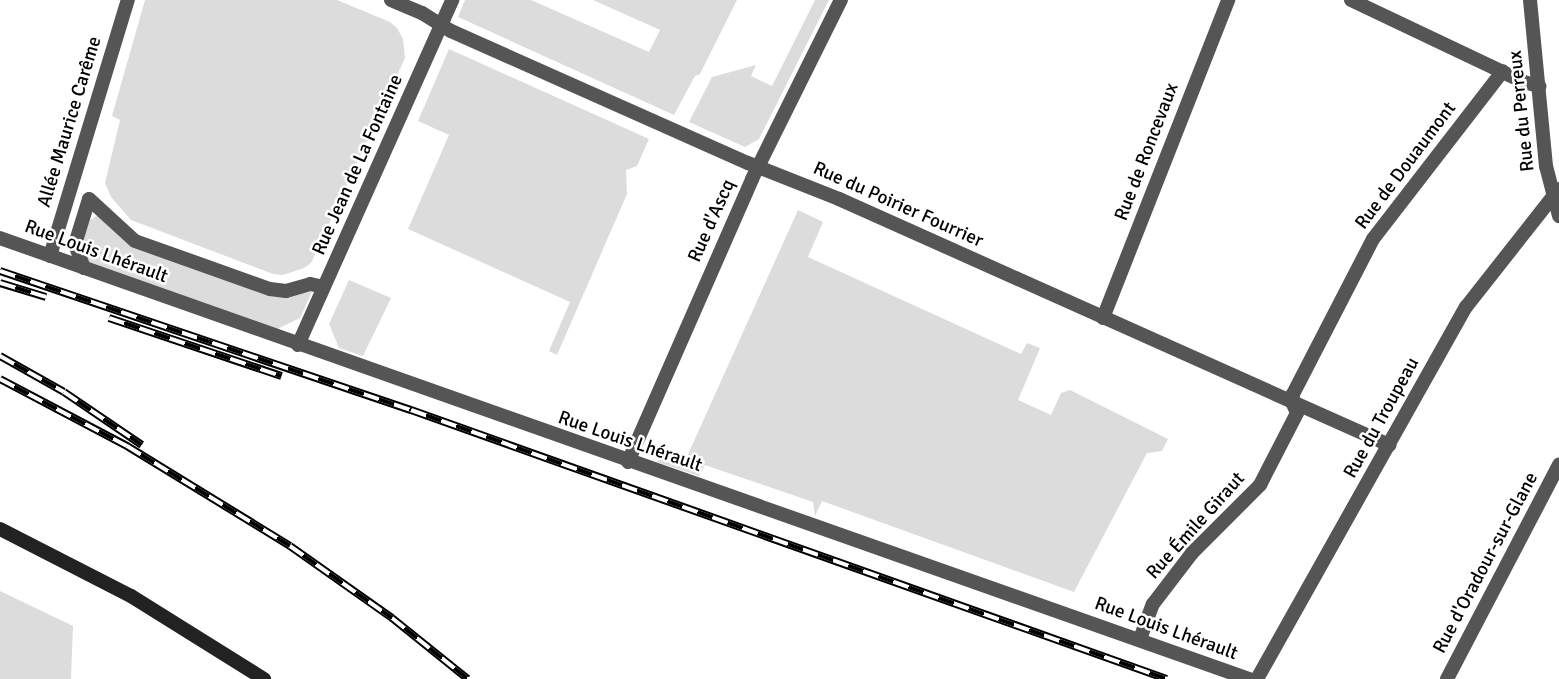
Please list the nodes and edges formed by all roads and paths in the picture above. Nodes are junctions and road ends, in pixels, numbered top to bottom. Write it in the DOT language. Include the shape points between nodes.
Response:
graph roads {
  1 [pos="128,0"];
  2 [pos="391,0"];
  3 [pos="452,0"];
  4 [pos="841,0"];
  5 [pos="1228,0"];
  6 [pos="1351,0"];
  7 [pos="1530,0"];
  8 [pos="441,24"];
  9 [pos="1503,71"];
  10 [pos="1539,86"];
  11 [pos="758,167"];
  12 [pos="1555,192"];
  13 [pos="1559,216"];
  14 [pos="0,238"];
  15 [pos="75,244"];
  16 [pos="52,257"];
  17 [pos="84,268"];
  18 [pos="324,287"];
  19 [pos="1103,317"];
  20 [pos="298,345"];
  21 [pos="1292,402"];
  22 [pos="1389,445"];
  23 [pos="628,462"];
  24 [pos="1559,465"];
  25 [pos="0,529"];
  26 [pos="1140,639"];
  27 [pos="264,679"];
  28 [pos="1249,679"];
  29 [pos="1257,679"];
  30 [pos="1447,679"];
  1 -- 16 [label="street, Allée Maurice Carême"];
  2 -- 8 [label="street, Rue du Poirier Fourrier"];
  3 -- 8 [label="street, Rue Jean de La Fontaine"];
  4 -- 11 [label="street, Rue d'Ascq"];
  5 -- 19 [label="street, Rue de Roncevaux"];
  6 -- 9 [label="street"];
  7 -- 10 [label="street, Rue du Perreux"];
  8 -- 11 [label="street, Rue du Poirier Fourrier"];
  8 -- 18 [label="street, Rue Jean de La Fontaine"];
  9 -- 10 [label="street"];
  9 -- 21 [label="street, Rue de Douaumont" via="1373,239"];
  10 -- 12 [label="street, Rue du Perreux"];
  11 -- 19 [label="street, Rue du Poirier Fourrier"];
  11 -- 23 [label="street, Rue d'Ascq"];
  12 -- 13 [label="street, Rue du Perreux"];
  12 -- 22 [label="street, Rue du Troupeau" via="1466,307"];
  14 -- 16 [label="street, Rue Louis Lhérault"];
  15 -- 16 [label="street"];
  15 -- 17 [label="street"];
  15 -- 18 [label="street" via="89,198 135,241 270,289 286,291 310,284"];
  16 -- 17 [label="street, Rue Louis Lhérault"];
  17 -- 20 [label="street, Rue Louis Lhérault"];
  18 -- 20 [label="street, Rue Jean de La Fontaine"];
  19 -- 21 [label="street, Rue du Poirier Fourrier"];
  20 -- 23 [label="street, Rue Louis Lhérault"];
  21 -- 22 [label="street, Rue du Poirier Fourrier"];
  21 -- 26 [label="street, Rue Émile Giraut" via="1297,413 1260,485 1192,553 1153,604"];
  22 -- 29 [label="street, Rue du Troupeau"];
  23 -- 26 [label="street, Rue Louis Lhérault"];
  24 -- 30 [label="street, Rue d'Oradour-sur-Glane"];
  25 -- 27 [label="main road" via="131,596"];
  26 -- 28 [label="street, Rue Louis Lhérault"];
}
